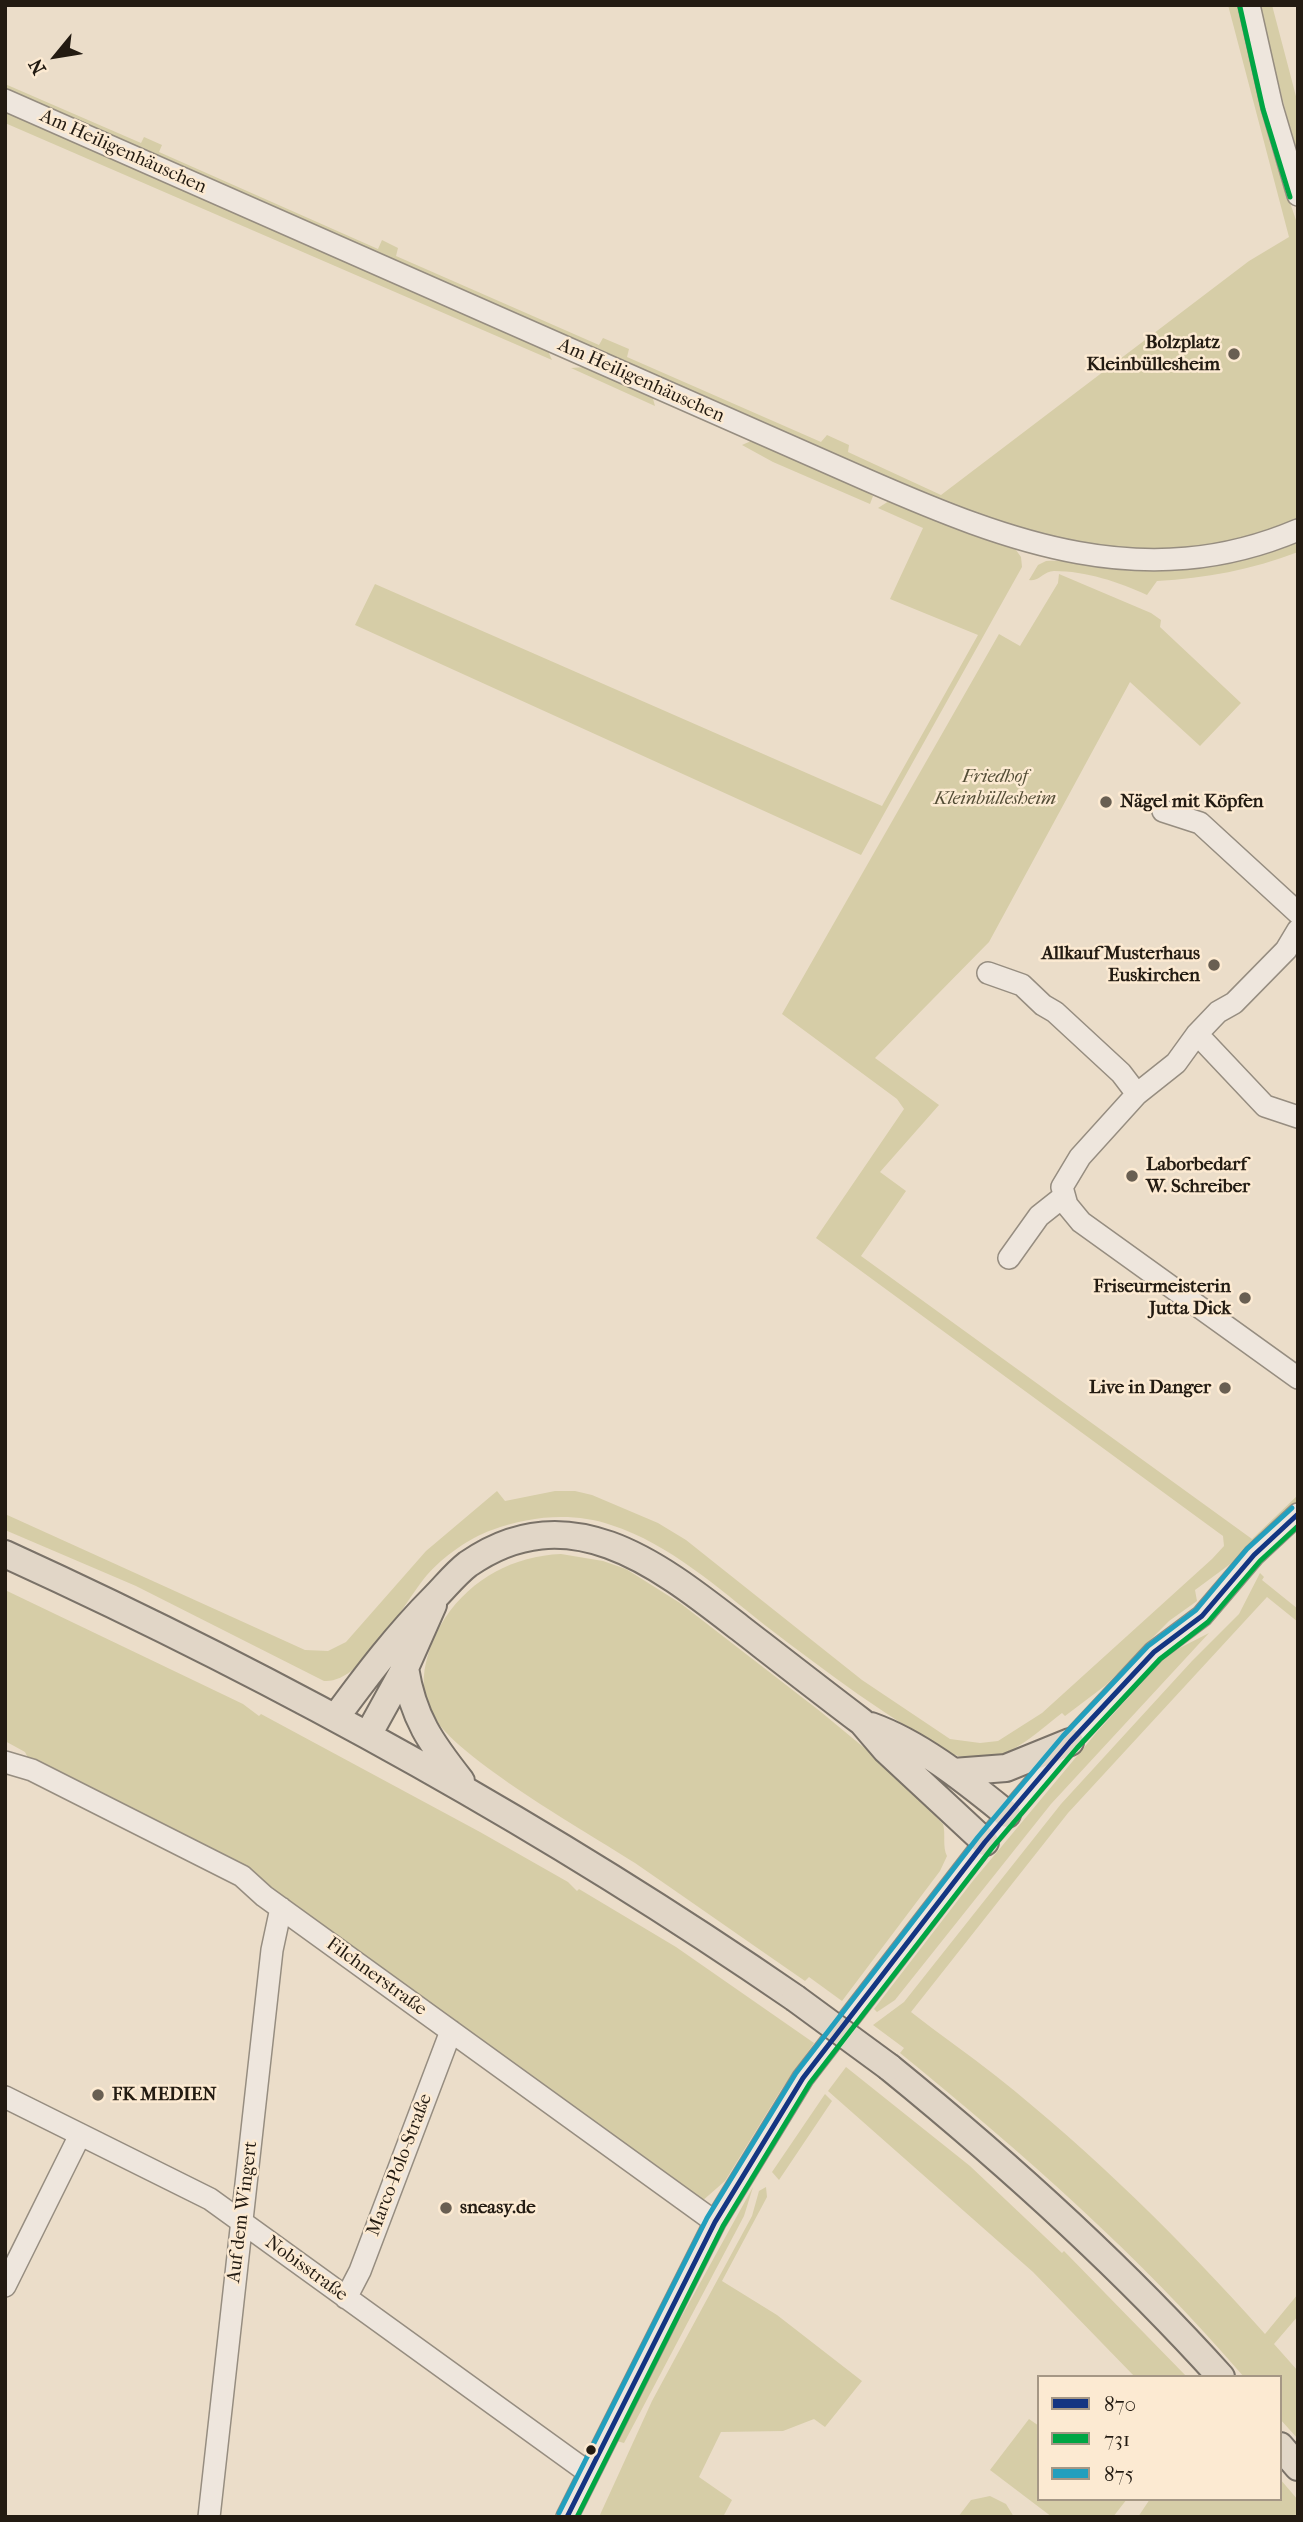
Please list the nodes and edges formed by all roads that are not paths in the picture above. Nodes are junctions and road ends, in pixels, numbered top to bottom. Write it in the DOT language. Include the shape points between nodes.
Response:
graph roads {
  1 [pos="1249,5"];
  2 [pos="5,100"];
  3 [pos="1298,195"];
  4 [pos="1298,530"];
  5 [pos="1163,811"];
  6 [pos="1298,913"];
  7 [pos="1298,930"];
  8 [pos="988,973"];
  9 [pos="1197,1034"];
  10 [pos="1137,1094"];
  11 [pos="1298,1116"];
  12 [pos="1063,1197"];
  13 [pos="1009,1258"];
  14 [pos="1298,1378"];
  15 [pos="1298,1514"];
  16 [pos="5,1554"];
  17 [pos="435,1597"];
  18 [pos="405,1668"];
  19 [pos="336,1717"];
  20 [pos="862,1722"];
  21 [pos="368,1735"];
  22 [pos="1070,1742"];
  23 [pos="11,1764"];
  24 [pos="953,1772"];
  25 [pos="469,1791"];
  26 [pos="1007,1814"];
  27 [pos="985,1842"];
  28 [pos="281,1908"];
  29 [pos="451,2031"];
  30 [pos="5,2097"];
  31 [pos="80,2135"];
  32 [pos="715,2222"];
  33 [pos="242,2223"];
  34 [pos="5,2286"];
  35 [pos="346,2298"];
  36 [pos="1219,2375"];
  37 [pos="1282,2448"];
  38 [pos="1298,2467"];
  39 [pos="589,2473"];
  40 [pos="209,2517"];
  41 [pos="567,2517"];
  1 -- 3 [label="street"];
  2 -- 4 [label="street, Am Heiligenhäuschen" via="994,533 1085,556 1150,560 1219,554"];
  5 -- 6 [label="street" via="1200,823"];
  7 -- 9 [label="street" via="1286,950"];
  8 -- 10 [label="street" via="1022,985 1121,1073"];
  9 -- 10 [label="street" via="1164,1075"];
  9 -- 11 [label="street" via="1265,1106"];
  10 -- 12 [label="street" via="1069,1171"];
  12 -- 13 [label="street" via="1039,1216"];
  12 -- 14 [label="street" via="1081,1222"];
  15 -- 22 [label="street" via="1254,1555 1202,1616 1154,1652"];
  16 -- 19 [label="main road"];
  17 -- 18 [label="main road"];
  17 -- 19 [label="main road" via="412,1618"];
  17 -- 20 [label="main road" via="468,1564 510,1544 559,1535 608,1543 686,1586"];
  18 -- 21 [label="main road"];
  18 -- 25 [label="main road" via="419,1722"];
  19 -- 21 [label="main road"];
  20 -- 24 [label="main road" via="889,1732"];
  20 -- 27 [label="main road"];
  21 -- 25 [label="main road"];
  22 -- 24 [label="main road" via="1006,1768"];
  22 -- 26 [label="street"];
  23 -- 28 [label="street, Filchnerstraße" via="32,1770 242,1875"];
  24 -- 26 [label="main road"];
  25 -- 36 [label="main road, bridge" via="619,1880 889,2067 1048,2202"];
  26 -- 27 [label="street"];
  27 -- 32 [label="street" via="780,2112"];
  28 -- 29 [label="street, Filchnerstraße"];
  28 -- 33 [label="street, Auf dem Wingert" via="271,1950"];
  29 -- 32 [label="street, Filchnerstraße"];
  29 -- 35 [label="street, Marco-Polo-Straße"];
  30 -- 31 [label="street, Nobisstraße"];
  31 -- 33 [label="street, Nobisstraße" via="210,2199"];
  31 -- 34 [label="street"];
  32 -- 39 [label="street"];
  33 -- 35 [label="street, Nobisstraße"];
  33 -- 40 [label="street, Auf dem Wingert"];
  35 -- 39 [label="street, Nobisstraße"];
  37 -- 38 [label="main road"];
  39 -- 41 [label="street"];
}
